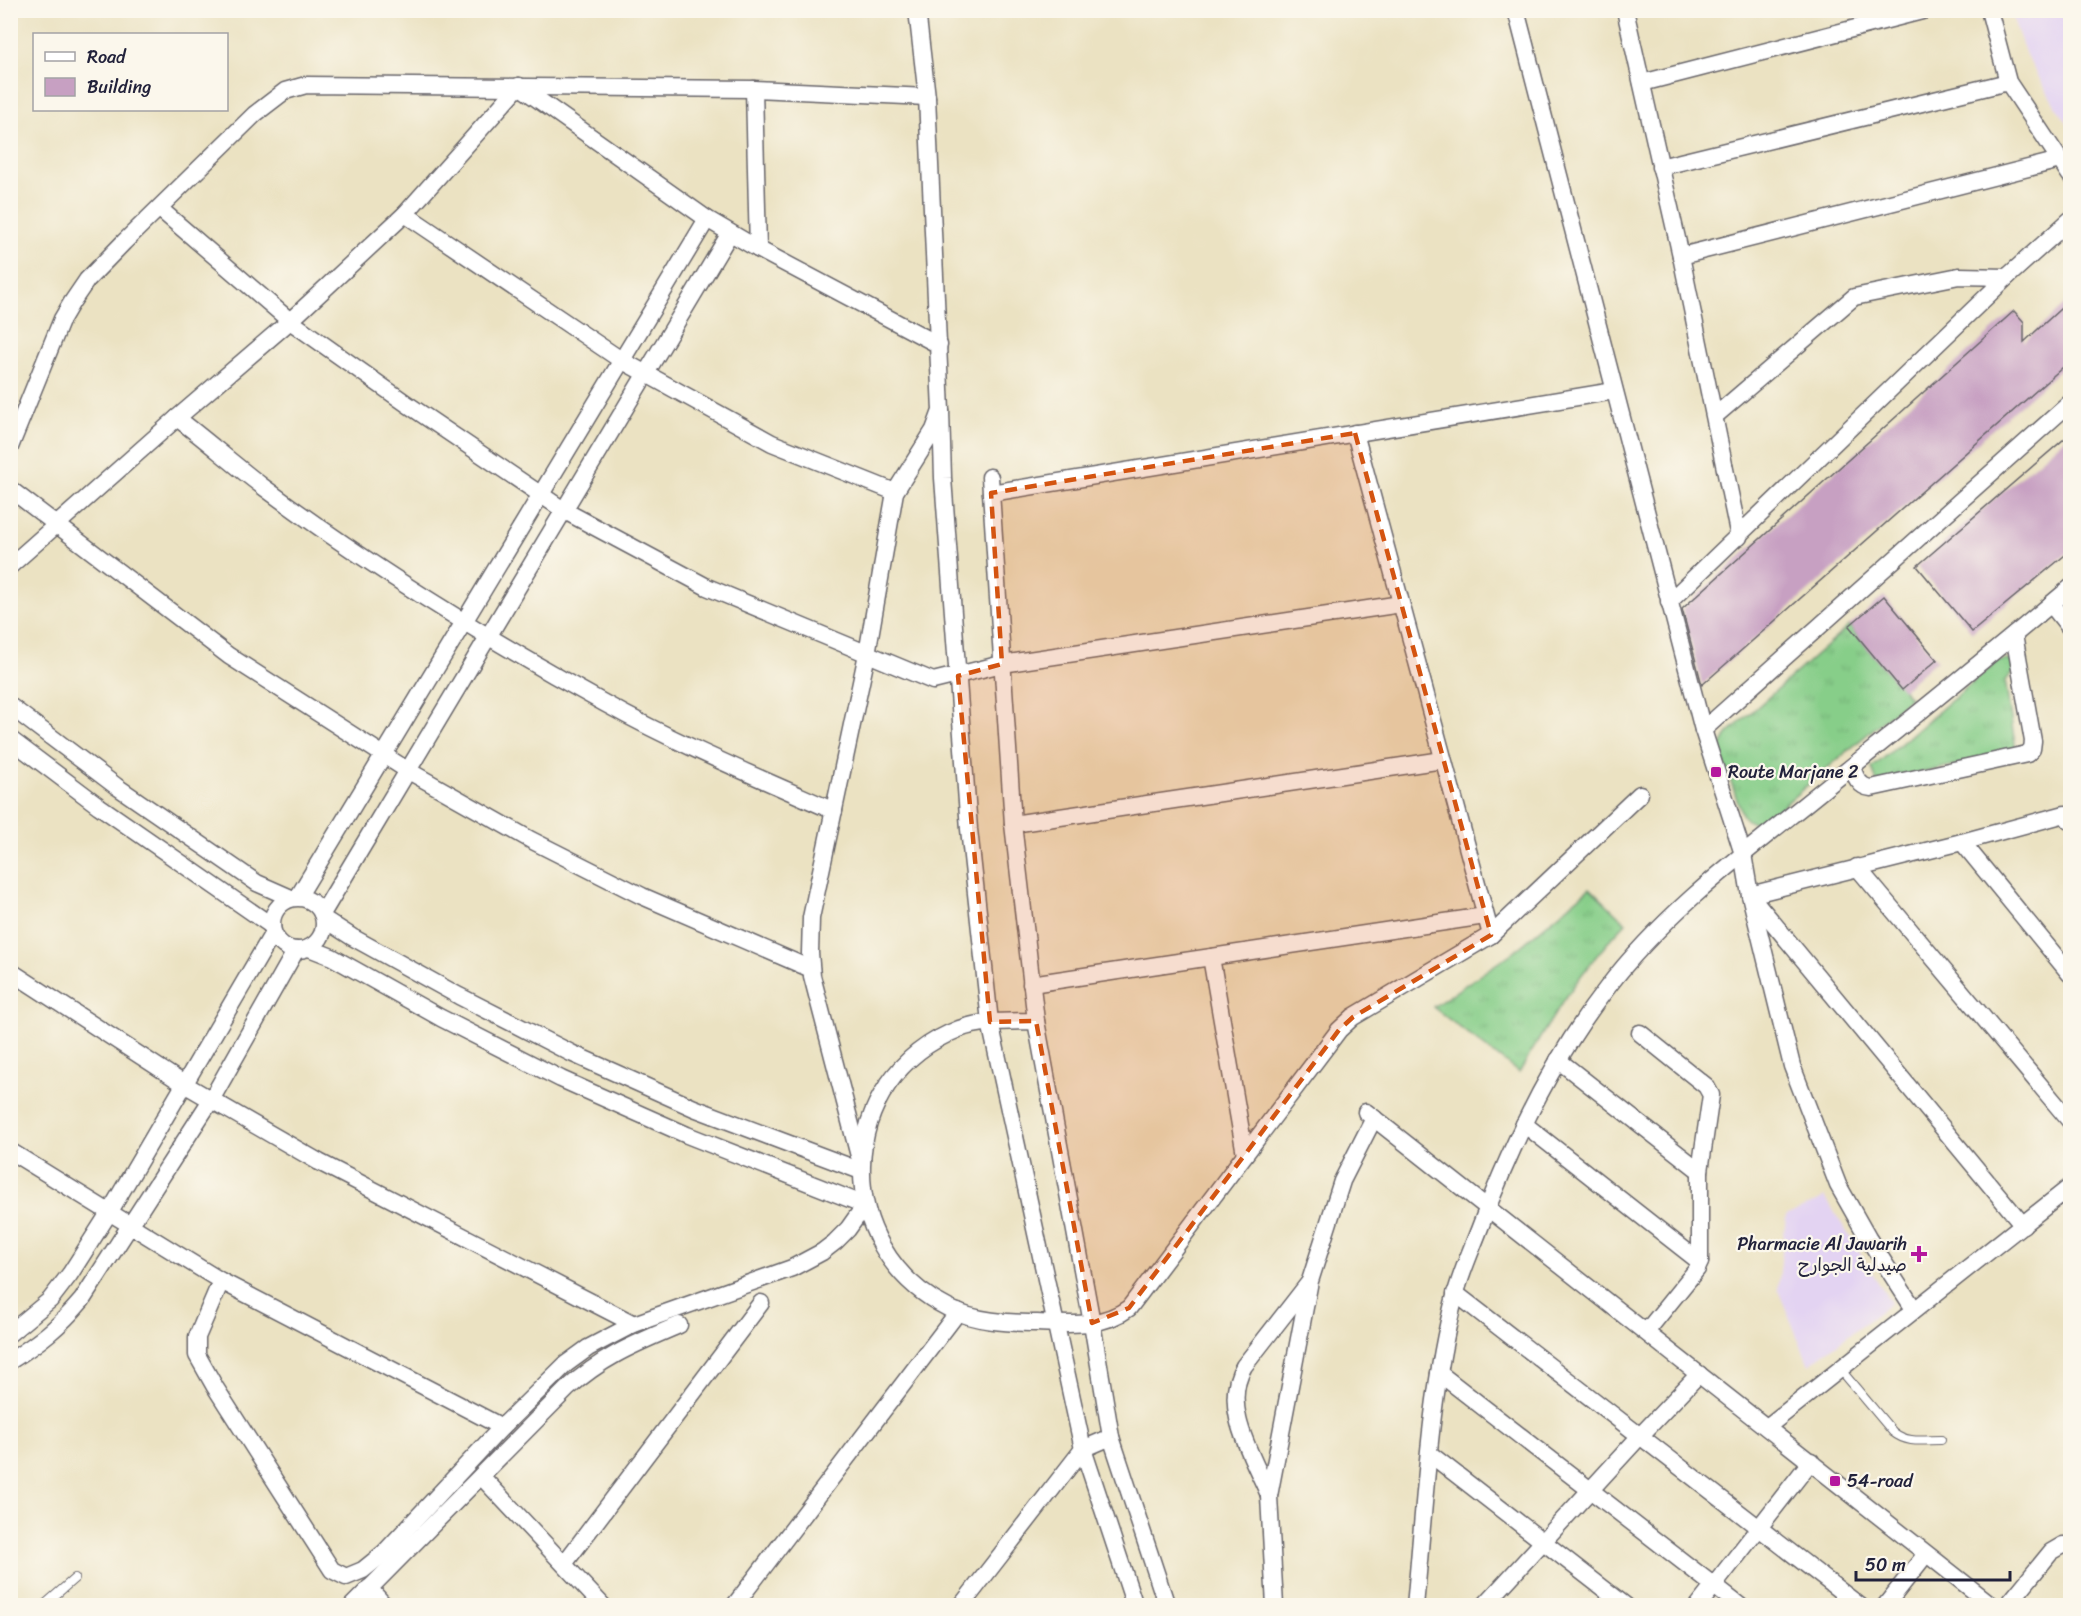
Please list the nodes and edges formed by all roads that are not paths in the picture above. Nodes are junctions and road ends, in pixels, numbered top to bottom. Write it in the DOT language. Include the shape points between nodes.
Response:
graph roads {
  1 [pos="917,10"];
  2 [pos="1516,10"];
  3 [pos="1625,10"];
  4 [pos="1926,10"];
  5 [pos="1989,10"];
  6 [pos="2008,82"];
  7 [pos="1641,83"];
  8 [pos="519,86"];
  9 [pos="754,89"];
  10 [pos="927,97"];
  11 [pos="2060,160"];
  12 [pos="1660,167"];
  13 [pos="2070,175"];
  14 [pos="160,209"];
  15 [pos="405,214"];
  16 [pos="707,219"];
  17 [pos="2070,220"];
  18 [pos="730,233"];
  19 [pos="758,249"];
  20 [pos="1681,256"];
  21 [pos="2007,277"];
  22 [pos="290,321"];
  23 [pos="939,345"];
  24 [pos="621,360"];
  25 [pos="647,375"];
  26 [pos="1614,391"];
  27 [pos="2070,404"];
  28 [pos="941,411"];
  29 [pos="1715,416"];
  30 [pos="177,418"];
  31 [pos="1355,433"];
  32 [pos="10,447"];
  33 [pos="10,489"];
  34 [pos="895,492"];
  35 [pos="539,495"];
  36 [pos="565,511"];
  37 [pos="58,524"];
  38 [pos="1739,537"];
  39 [pos="10,566"];
  40 [pos="2070,588"];
  41 [pos="1669,602"];
  42 [pos="1401,604"];
  43 [pos="2051,604"];
  44 [pos="463,622"];
  45 [pos="2070,628"];
  46 [pos="2014,635"];
  47 [pos="487,637"];
  48 [pos="867,654"];
  49 [pos="1002,664"];
  50 [pos="958,676"];
  51 [pos="10,706"];
  52 [pos="1703,730"];
  53 [pos="10,739"];
  54 [pos="383,754"];
  55 [pos="1443,760"];
  56 [pos="1852,766"];
  57 [pos="407,770"];
  58 [pos="1640,794"];
  59 [pos="834,811"];
  60 [pos="2070,821"];
  61 [pos="1013,824"];
  62 [pos="1962,842"];
  63 [pos="1743,854"];
  64 [pos="1857,867"];
  65 [pos="1750,895"];
  66 [pos="295,898"];
  67 [pos="323,916"];
  68 [pos="1485,916"];
  69 [pos="272,930"];
  70 [pos="1491,935"];
  71 [pos="303,949"];
  72 [pos="1211,957"];
  73 [pos="811,969"];
  74 [pos="10,971"];
  75 [pos="2070,974"];
  76 [pos="1031,984"];
  77 [pos="1036,1021"];
  78 [pos="990,1022"];
  79 [pos="1640,1033"];
  80 [pos="1558,1060"];
  81 [pos="184,1084"];
  82 [pos="211,1100"];
  83 [pos="2070,1121"];
  84 [pos="1524,1124"];
  85 [pos="10,1151"];
  86 [pos="1245,1154"];
  87 [pos="861,1168"];
  88 [pos="1700,1172"];
  89 [pos="2070,1187"];
  90 [pos="865,1205"];
  91 [pos="1488,1208"];
  92 [pos="110,1213"];
  93 [pos="2023,1225"];
  94 [pos="130,1226"];
  95 [pos="1700,1262"];
  96 [pos="221,1281"];
  97 [pos="1310,1281"];
  98 [pos="1455,1293"];
  99 [pos="761,1303"];
  100 [pos="1914,1309"];
  101 [pos="958,1312"];
  102 [pos="28,1320"];
  103 [pos="1092,1323"];
  104 [pos="633,1324"];
  105 [pos="1055,1324"];
  106 [pos="679,1325"];
  107 [pos="1646,1332"];
  108 [pos="10,1333"];
  109 [pos="44,1340"];
  110 [pos="10,1361"];
  111 [pos="1840,1369"];
  112 [pos="1439,1373"];
  113 [pos="1699,1374"];
  114 [pos="502,1427"];
  115 [pos="1767,1427"];
  116 [pos="1640,1436"];
  117 [pos="1111,1437"];
  118 [pos="1941,1440"];
  119 [pos="1083,1449"];
  120 [pos="1430,1454"];
  121 [pos="1811,1461"];
  122 [pos="481,1476"];
  123 [pos="1591,1490"];
  124 [pos="1269,1496"];
  125 [pos="1760,1528"];
  126 [pos="1543,1542"];
  127 [pos="2070,1546"];
  128 [pos="1926,1554"];
  129 [pos="564,1564"];
  130 [pos="75,1578"];
  131 [pos="1714,1586"];
  132 [pos="369,1588"];
  133 [pos="44,1605"];
  134 [pos="352,1605"];
  135 [pos="385,1605"];
  136 [pos="603,1605"];
  137 [pos="734,1605"];
  138 [pos="961,1605"];
  139 [pos="1135,1605"];
  140 [pos="1167,1605"];
  141 [pos="1275,1605"];
  142 [pos="1415,1605"];
  143 [pos="1485,1605"];
  144 [pos="1626,1605"];
  145 [pos="1698,1605"];
  146 [pos="1740,1605"];
  147 [pos="1860,1605"];
  148 [pos="1886,1605"];
  149 [pos="1993,1605"];
  150 [pos="2007,1605"];
  1 -- 10 [label="street"];
  2 -- 26 [label="street"];
  3 -- 7 [label="street"];
  4 -- 7 [label="street"];
  5 -- 6 [label="street"];
  6 -- 11 [label="street"];
  6 -- 12 [label="street"];
  7 -- 12 [label="street"];
  8 -- 9 [label="street"];
  8 -- 14 [label="street" via="296,87 255,114"];
  8 -- 15 [label="street"];
  8 -- 16 [label="street"];
  9 -- 10 [label="street"];
  9 -- 19 [label="street"];
  10 -- 23 [label="street"];
  11 -- 13 [label="street"];
  11 -- 20 [label="street"];
  12 -- 20 [label="street"];
  14 -- 22 [label="street"];
  14 -- 32 [label="street" via="95,273 72,302"];
  15 -- 22 [label="street"];
  15 -- 24 [label="street"];
  16 -- 18 [label="street"];
  16 -- 24 [label="street"];
  17 -- 21 [label="street"];
  18 -- 19 [label="street"];
  18 -- 25 [label="street"];
  19 -- 23 [label="street"];
  20 -- 29 [label="street"];
  21 -- 29 [label="street" via="1959,276 1854,297"];
  21 -- 38 [label="street"];
  22 -- 30 [label="street"];
  22 -- 35 [label="street"];
  23 -- 28 [label="street"];
  24 -- 25 [label="street"];
  24 -- 35 [label="street"];
  25 -- 34 [label="street" via="772,443"];
  25 -- 36 [label="street"];
  26 -- 31 [label="street"];
  26 -- 41 [label="street"];
  27 -- 52 [label="street"];
  28 -- 34 [label="street" via="934,430"];
  28 -- 50 [label="street"];
  29 -- 38 [label="street"];
  30 -- 37 [label="street"];
  30 -- 44 [label="street" via="262,486 395,580"];
  31 -- 42 [label="street"];
  31 -- 49 [label="street" via="991,485"];
  33 -- 37 [label="street"];
  34 -- 48 [label="street"];
  35 -- 36 [label="street"];
  35 -- 44 [label="street"];
  36 -- 47 [label="street"];
  36 -- 48 [label="street" via="707,587"];
  37 -- 39 [label="street"];
  37 -- 54 [label="street" via="229,656"];
  38 -- 41 [label="street"];
  40 -- 43 [label="street"];
  41 -- 52 [label="street"];
  42 -- 49 [label="street"];
  42 -- 55 [label="street"];
  43 -- 45 [label="street"];
  43 -- 46 [label="street"];
  44 -- 47 [label="street"];
  44 -- 54 [label="street"];
  46 -- 56 [label="street"];
  46 -- 56 [label="street" via="2032,750 1871,788 1858,782"];
  47 -- 57 [label="street"];
  47 -- 59 [label="street" via="605,704"];
  48 -- 50 [label="street" via="933,681"];
  48 -- 59 [label="street"];
  49 -- 50 [label="street"];
  49 -- 61 [label="street"];
  50 -- 78 [label="street" via="969,829"];
  51 -- 66 [label="street" via="116,786 257,883"];
  52 -- 63 [label="street"];
  53 -- 69 [label="street"];
  54 -- 57 [label="street"];
  54 -- 66 [label="street"];
  55 -- 61 [label="street"];
  55 -- 68 [label="street"];
  56 -- 63 [label="street"];
  57 -- 67 [label="street"];
  57 -- 73 [label="street" via="531,840 642,896"];
  58 -- 70 [label="street"];
  59 -- 73 [label="street" via="811,918"];
  60 -- 62 [label="street" via="2064,814"];
  61 -- 76 [label="street"];
  62 -- 64 [label="street"];
  62 -- 75 [label="street"];
  63 -- 65 [label="street"];
  63 -- 80 [label="street" via="1643,946 1606,988"];
  64 -- 65 [label="street"];
  64 -- 83 [label="street"];
  65 -- 93 [label="street"];
  65 -- 100 [label="street" via="1792,1066 1838,1185"];
  66 -- 67 [label="street" via="312,902"];
  66 -- 69 [label="street" via="274,911"];
  67 -- 71 [label="street" via="321,936"];
  67 -- 87 [label="street" via="352,937 571,1053 694,1108"];
  68 -- 70 [label="street"];
  68 -- 72 [label="street"];
  69 -- 71 [label="street" via="282,945"];
  69 -- 81 [label="street"];
  70 -- 86 [label="street" via="1353,1017 1338,1030"];
  71 -- 82 [label="street"];
  71 -- 90 [label="street" via="332,957 561,1079 687,1135"];
  72 -- 76 [label="street"];
  72 -- 86 [label="street"];
  73 -- 87 [label="street"];
  74 -- 81 [label="street"];
  76 -- 77 [label="street"];
  77 -- 78 [label="street"];
  77 -- 103 [label="street"];
  78 -- 87 [label="street" via="938,1039 898,1072 871,1116"];
  78 -- 105 [label="street"];
  79 -- 88 [label="street" via="1706,1086 1711,1095"];
  80 -- 84 [label="street"];
  80 -- 88 [label="street"];
  81 -- 82 [label="street"];
  81 -- 92 [label="street"];
  82 -- 94 [label="street"];
  82 -- 104 [label="street" via="319,1162"];
  84 -- 91 [label="street"];
  84 -- 95 [label="street"];
  85 -- 92 [label="street"];
  86 -- 103 [label="street" via="1129,1308 1117,1317"];
  87 -- 90 [label="street"];
  88 -- 95 [label="street"];
  89 -- 93 [label="street"];
  90 -- 101 [label="street" via="878,1241 892,1263 930,1298"];
  90 -- 104 [label="street" via="835,1242 792,1268"];
  91 -- 97 [label="street" via="1370,1115 1342,1181"];
  91 -- 98 [label="street"];
  91 -- 107 [label="street"];
  92 -- 94 [label="street"];
  92 -- 102 [label="street" via="50,1300"];
  93 -- 100 [label="street"];
  94 -- 96 [label="street"];
  94 -- 109 [label="street" via="82,1300"];
  95 -- 107 [label="street"];
  96 -- 114 [label="street"];
  96 -- 114 [label="street" via="197,1337 197,1355 214,1388 332,1570 339,1575 352,1576 384,1553"];
  97 -- 124 [label="street"];
  97 -- 124 [label="street" via="1244,1366 1235,1388 1235,1406 1243,1432"];
  98 -- 112 [label="street"];
  98 -- 116 [label="street"];
  99 -- 129 [label="street"];
  100 -- 111 [label="street"];
  101 -- 105 [label="street" via="1003,1323"];
  101 -- 137 [label="street"];
  102 -- 108 [label="street"];
  102 -- 109 [label="street"];
  103 -- 105 [label="street"];
  103 -- 117 [label="street"];
  104 -- 114 [label="street" via="566,1364"];
  105 -- 119 [label="street"];
  106 -- 122 [label="street" via="588,1370"];
  107 -- 113 [label="street"];
  109 -- 110 [label="street"];
  111 -- 115 [label="street"];
  111 -- 118 [label="lane" via="1900,1438 1910,1442"];
  112 -- 120 [label="street"];
  112 -- 123 [label="street"];
  113 -- 115 [label="street"];
  113 -- 116 [label="street"];
  115 -- 121 [label="street"];
  116 -- 123 [label="street"];
  116 -- 125 [label="street"];
  117 -- 119 [label="street"];
  117 -- 140 [label="street"];
  119 -- 138 [label="street"];
  119 -- 139 [label="street"];
  120 -- 126 [label="street"];
  120 -- 142 [label="street"];
  121 -- 125 [label="street"];
  121 -- 128 [label="street"];
  122 -- 129 [label="street"];
  122 -- 132 [label="street"];
  123 -- 126 [label="street"];
  123 -- 131 [label="street"];
  124 -- 141 [label="street"];
  125 -- 131 [label="street"];
  125 -- 147 [label="street"];
  126 -- 143 [label="street"];
  126 -- 144 [label="street"];
  127 -- 150 [label="street" via="2063,1545 2051,1552"];
  128 -- 148 [label="street"];
  128 -- 149 [label="street"];
  129 -- 136 [label="street"];
  130 -- 133 [label="lane"];
  131 -- 145 [label="street"];
  131 -- 146 [label="street"];
  132 -- 134 [label="street"];
  132 -- 135 [label="street"];
}
